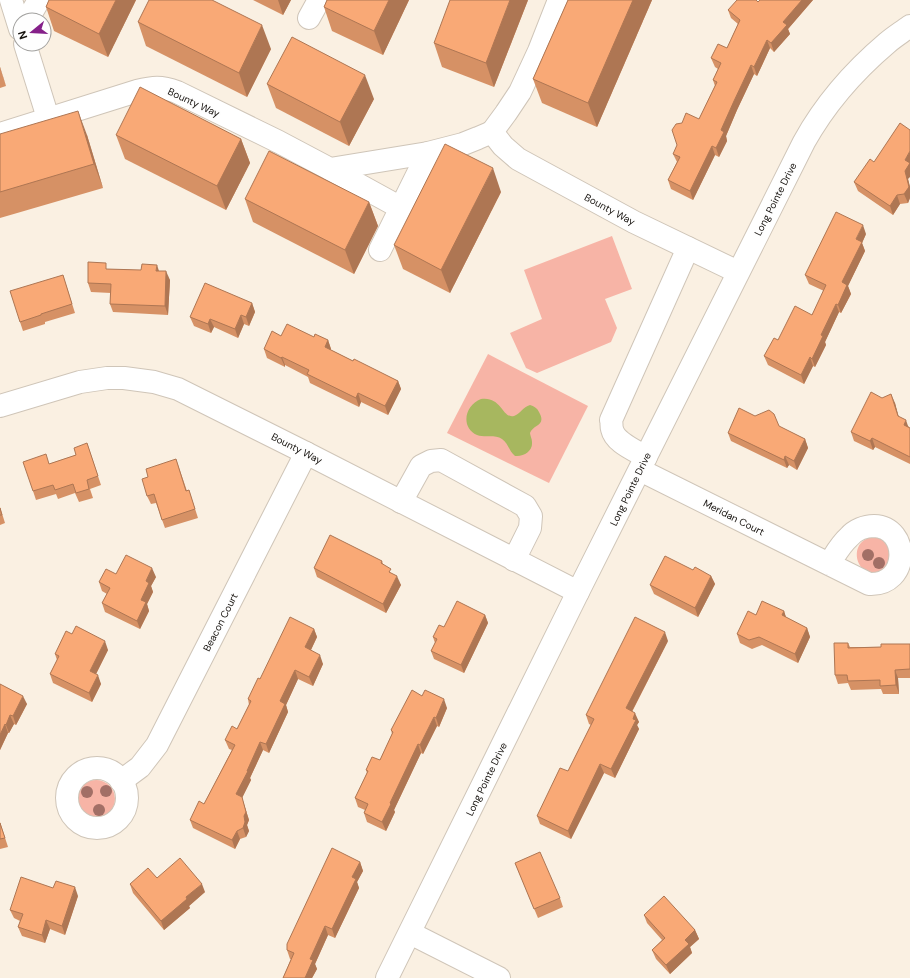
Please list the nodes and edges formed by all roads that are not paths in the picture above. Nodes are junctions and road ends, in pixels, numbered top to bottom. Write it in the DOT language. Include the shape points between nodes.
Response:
graph roads {
  1 [pos="11,0"];
  2 [pos="39,0"];
  3 [pos="559,0"];
  4 [pos="16,12"];
  5 [pos="32,12"];
  6 [pos="910,26"];
  7 [pos="29,52"];
  8 [pos="48,118"];
  9 [pos="492,132"];
  10 [pos="0,134"];
  11 [pos="428,153"];
  12 [pos="330,169"];
  13 [pos="401,208"];
  14 [pos="688,248"];
  15 [pos="380,250"];
  16 [pos="738,272"];
  17 [pos="0,406"];
  18 [pos="306,453"];
  19 [pos="643,463"];
  20 [pos="400,502"];
  21 [pos="514,560"];
  22 [pos="829,564"];
  23 [pos="578,592"];
  24 [pos="121,781"];
  25 [pos="410,933"];
  26 [pos="387,978"];
  27 [pos="499,978"];
  1 -- 4 [label="street"];
  2 -- 5 [label="street"];
  3 -- 9 [label="street" via="520,92"];
  6 -- 16 [label="street, Long Pointe Drive" via="888,42 843,86 808,133"];
  7 -- 8 [label="street"];
  8 -- 10 [label="street, Bounty Way"];
  8 -- 12 [label="street, Bounty Way" via="150,88 168,88"];
  9 -- 11 [label="street" via="463,144"];
  9 -- 14 [label="street, Bounty Way" via="518,159 634,222"];
  11 -- 12 [label="street"];
  11 -- 13 [label="street"];
  12 -- 13 [label="street, Bounty Way"];
  13 -- 15 [label="street"];
  14 -- 16 [label="street, Bounty Way"];
  14 -- 19 [label="street, Meridan Court" via="611,420 615,436"];
  16 -- 19 [label="street, Long Pointe Drive"];
  17 -- 18 [label="street, Bounty Way" via="80,382 124,378 154,382 187,392"];
  18 -- 20 [label="street, Bounty Way"];
  18 -- 24 [label="street, Beacon Court" via="157,745 140,767"];
  19 -- 22 [label="street, Meridan Court"];
  19 -- 23 [label="street, Long Pointe Drive"];
  20 -- 21 [label="street, Bounty Way"];
  20 -- 21 [label="street" via="421,466 441,460 525,506 531,516 530,528"];
  21 -- 23 [label="street, Bounty Way"];
  23 -- 25 [label="street, Long Pointe Drive"];
  25 -- 26 [label="street, Long Pointe Drive"];
  25 -- 27 [label="street"];
}
